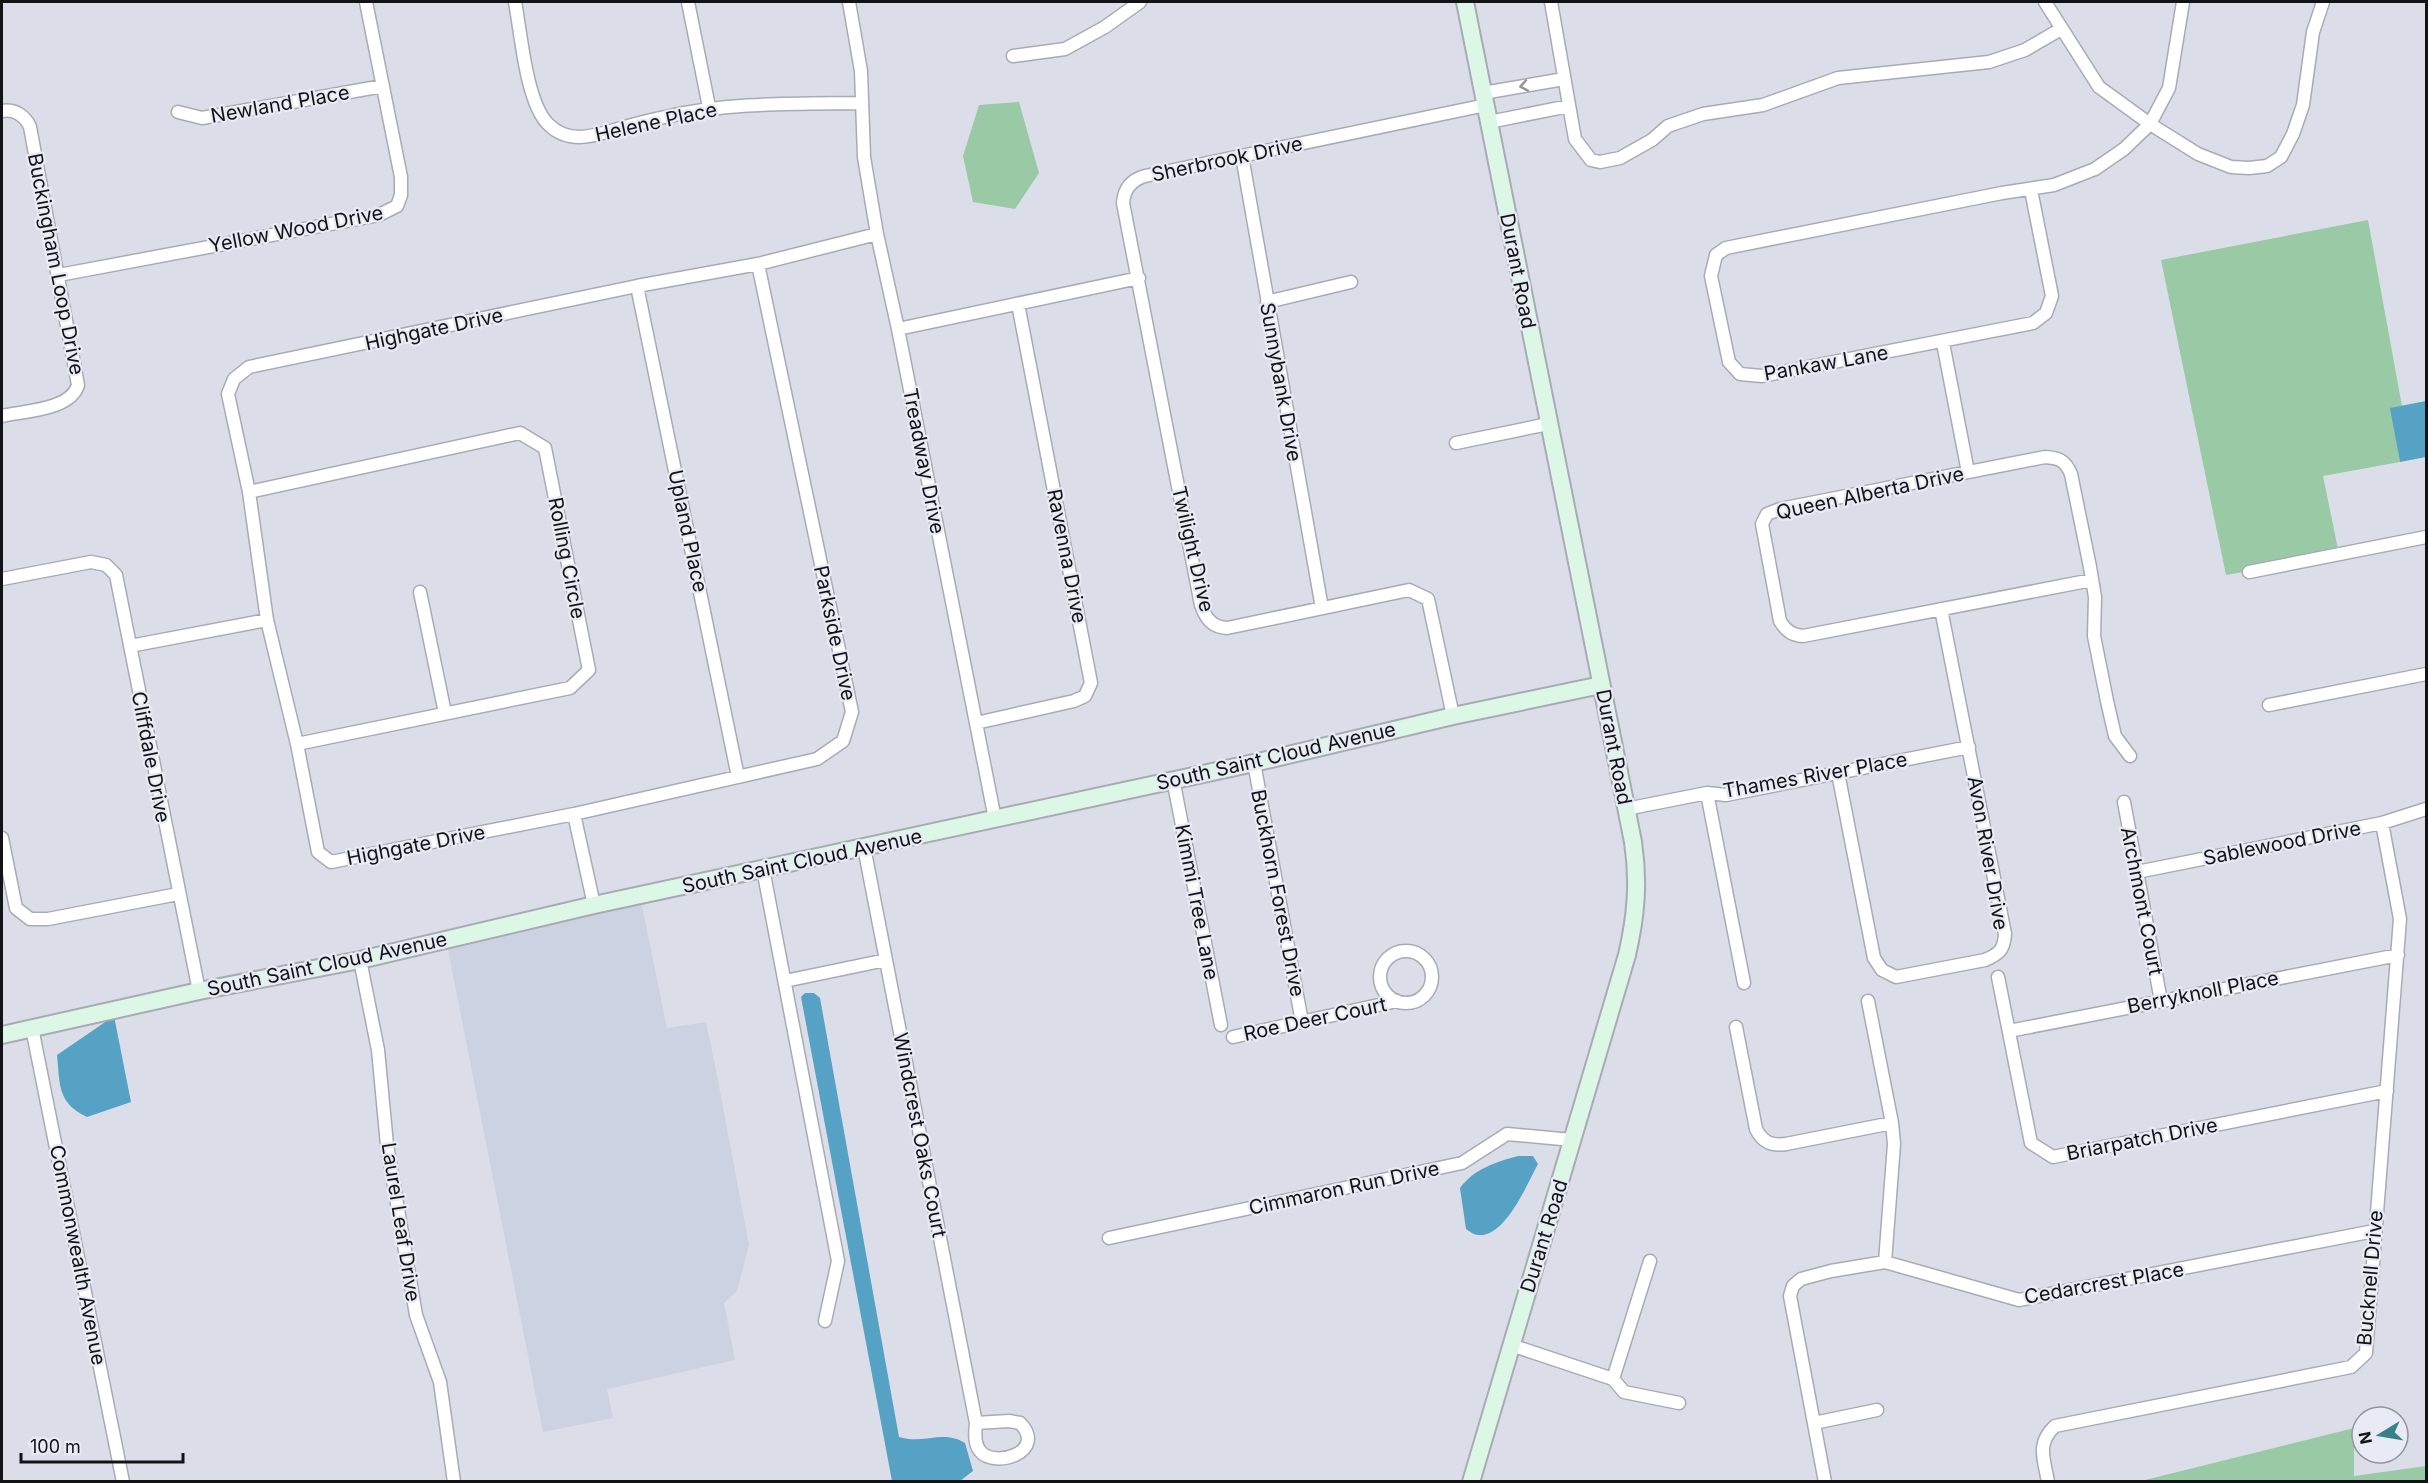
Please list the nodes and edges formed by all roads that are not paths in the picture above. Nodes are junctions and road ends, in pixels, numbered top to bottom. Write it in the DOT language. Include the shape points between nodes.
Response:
graph roads {
  1 [pos="366,2"];
  2 [pos="515,2"];
  3 [pos="688,2"];
  4 [pos="849,2"];
  5 [pos="1140,2"];
  6 [pos="1466,2"];
  7 [pos="1551,2"];
  8 [pos="2045,2"];
  9 [pos="2183,2"];
  10 [pos="2323,2"];
  11 [pos="2061,29"];
  12 [pos="1013,56"];
  13 [pos="1564,79"];
  14 [pos="383,86"];
  15 [pos="1485,99"];
  16 [pos="861,103"];
  17 [pos="1569,106"];
  18 [pos="708,107"];
  19 [pos="2,111"];
  20 [pos="178,112"];
  21 [pos="1489,122"];
  22 [pos="2150,124"];
  23 [pos="1242,156"];
  24 [pos="2031,190"];
  25 [pos="877,234"];
  26 [pos="758,264"];
  27 [pos="59,275"];
  28 [pos="1139,278"];
  29 [pos="1351,282"];
  30 [pos="637,286"];
  31 [pos="1267,302"];
  32 [pos="1018,304"];
  33 [pos="898,329"];
  34 [pos="1943,342"];
  35 [pos="2,416"];
  36 [pos="1548,424"];
  37 [pos="1456,443"];
  38 [pos="1968,472"];
  39 [pos="249,492"];
  40 [pos="2427,537"];
  41 [pos="2249,572"];
  42 [pos="2,579"];
  43 [pos="2092,580"];
  44 [pos="420,592"];
  45 [pos="1322,608"];
  46 [pos="1941,609"];
  47 [pos="267,620"];
  48 [pos="130,646"];
  49 [pos="2427,674"];
  50 [pos="1601,685"];
  51 [pos="2269,705"];
  52 [pos="445,713"];
  53 [pos="1453,716"];
  54 [pos="976,723"];
  55 [pos="297,744"];
  56 [pos="1969,747"];
  57 [pos="2130,756"];
  58 [pos="1254,763"];
  59 [pos="1838,772"];
  60 [pos="738,777"];
  61 [pos="1173,779"];
  62 [pos="1707,793"];
  63 [pos="2124,802"];
  64 [pos="1626,809"];
  65 [pos="2427,809"];
  66 [pos="574,814"];
  67 [pos="995,819"];
  68 [pos="2382,823"];
  69 [pos="2,838"];
  70 [pos="864,847"];
  71 [pos="763,869"];
  72 [pos="2137,872"];
  73 [pos="178,894"];
  74 [pos="594,905"];
  75 [pos="2398,954"];
  76 [pos="360,960"];
  77 [pos="886,960"];
  78 [pos="1998,977"];
  79 [pos="785,981"];
  80 [pos="1744,983"];
  81 [pos="199,991"];
  82 [pos="1398,1001"];
  83 [pos="1868,1001"];
  84 [pos="2161,1001"];
  85 [pos="1302,1022"];
  86 [pos="1221,1025"];
  87 [pos="1736,1027"];
  88 [pos="32,1028"];
  89 [pos="2009,1030"];
  90 [pos="2,1035"];
  91 [pos="1233,1037"];
  92 [pos="2387,1091"];
  93 [pos="1892,1123"];
  94 [pos="1572,1140"];
  95 [pos="2374,1231"];
  96 [pos="1109,1238"];
  97 [pos="1650,1261"];
  98 [pos="1885,1262"];
  99 [pos="825,1321"];
  100 [pos="1511,1345"];
  101 [pos="1613,1379"];
  102 [pos="1679,1403"];
  103 [pos="1877,1410"];
  104 [pos="976,1423"];
  105 [pos="1814,1423"];
  106 [pos="123,1482"];
  107 [pos="454,1482"];
  108 [pos="1471,1482"];
  109 [pos="1826,1482"];
  110 [pos="2048,1482"];
  1 -- 14 [label="street, Yellow Wood Drive"];
  2 -- 18 [label="street, Helene Place" via="535,105 554,130 590,138"];
  3 -- 18 [label="street"];
  4 -- 16 [label="street, Treadway Drive" via="861,71"];
  5 -- 12 [label="street" via="1065,49"];
  6 -- 15 [label="street, Durant Road"];
  7 -- 13 [label="street"];
  8 -- 11 [label="street"];
  9 -- 22 [label="street, Pankaw Lane" via="2169,88"];
  10 -- 22 [label="street" via="2313,32 2303,105 2281,157 2267,166 2230,167 2198,154"];
  11 -- 17 [label="street" via="2025,50 1989,62 1838,78 1763,105 1703,114 1668,126 1620,158 1600,162 1591,160 1575,139"];
  11 -- 22 [label="street" via="2099,87"];
  13 -- 15 [label="street, Sherbrook Drive, one-way"];
  13 -- 17 [label="street"];
  14 -- 20 [label="street, Newland Place" via="202,118"];
  14 -- 27 [label="street, Yellow Wood Drive" via="402,187 400,201 392,210"];
  15 -- 21 [label="street, Durant Road"];
  15 -- 23 [label="street, Sherbrook Drive"];
  16 -- 18 [label="street, Helene Place"];
  16 -- 25 [label="street, Treadway Drive" via="864,157"];
  17 -- 21 [label="street"];
  19 -- 27 [label="street, Buckingham Loop Drive" via="17,112 30,127"];
  21 -- 36 [label="street, Durant Road"];
  22 -- 24 [label="street, Pankaw Lane" via="2094,170"];
  23 -- 28 [label="street, Sherbrook Drive" via="1145,176 1129,186 1123,203"];
  23 -- 31 [label="street, Sunnybank Drive"];
  24 -- 34 [label="street, Pankaw Lane" via="2052,296 2046,313 2033,323"];
  24 -- 34 [label="street, Pankaw Lane" via="1726,248 1716,255 1711,276 1729,362 1740,374 1762,376"];
  25 -- 26 [label="street, Highgate Drive"];
  25 -- 33 [label="street, Treadway Drive"];
  26 -- 30 [label="street, Highgate Drive"];
  26 -- 60 [label="street, Parkside Drive" via="852,712 843,741 817,759"];
  27 -- 35 [label="street, Buckingham Loop Drive" via="77,372 76,391 68,401"];
  28 -- 32 [label="street"];
  28 -- 45 [label="street, Twilight Drive" via="1205,616 1213,625 1227,628"];
  29 -- 31 [label="street"];
  30 -- 39 [label="street, Highgate Drive" via="249,368 234,379 228,394"];
  30 -- 60 [label="street, Upland Place"];
  31 -- 45 [label="street, Sunnybank Drive"];
  32 -- 33 [label="street"];
  32 -- 54 [label="street, Ravenna Drive" via="1091,684 1085,696 1074,701"];
  33 -- 54 [label="street, Treadway Drive"];
  34 -- 38 [label="street"];
  36 -- 37 [label="street"];
  36 -- 50 [label="street, Durant Road"];
  38 -- 43 [label="street, Queen Alberta Drive" via="2045,457 2060,458 2071,474"];
  38 -- 46 [label="street, Queen Alberta Drive" via="1780,509 1767,514 1762,524 1780,621 1794,635"];
  39 -- 47 [label="street, Highgate Drive"];
  39 -- 52 [label="street, Rolling Circle" via="520,434 545,447 589,670 570,688"];
  40 -- 41 [label="street"];
  42 -- 48 [label="street, Cliffdale Drive" via="99,562 112,569 118,584"];
  43 -- 46 [label="street, Queen Alberta Drive"];
  43 -- 57 [label="street, Queen Alberta Drive" via="2094,636 2107,701 2115,736"];
  44 -- 52 [label="street"];
  45 -- 53 [label="street, Twilight Drive" via="1409,590 1428,599"];
  46 -- 56 [label="street, Avon River Drive"];
  47 -- 48 [label="street"];
  47 -- 55 [label="street, Highgate Drive"];
  48 -- 73 [label="street, Cliffdale Drive"];
  49 -- 51 [label="street"];
  50 -- 53 [label="street, South Saint Cloud Avenue"];
  50 -- 64 [label="street, Durant Road"];
  52 -- 55 [label="street, Rolling Circle"];
  53 -- 58 [label="street, South Saint Cloud Avenue"];
  54 -- 67 [label="street, Treadway Drive"];
  55 -- 66 [label="street, Highgate Drive" via="318,852 330,862"];
  56 -- 59 [label="street, Thames River Place"];
  56 -- 59 [label="street, Avon River Drive" via="2004,946 1998,955 1985,960 1896,977 1882,970 1874,958"];
  58 -- 61 [label="street, South Saint Cloud Avenue"];
  58 -- 85 [label="street, Buckhorn Forest Drive"];
  59 -- 62 [label="street, Thames River Place" via="1726,795"];
  60 -- 66 [label="street, Parkside Drive"];
  61 -- 67 [label="street, South Saint Cloud Avenue"];
  61 -- 86 [label="street, Kimmi Tree Lane"];
  62 -- 64 [label="street, Thames River Place"];
  62 -- 80 [label="street"];
  63 -- 72 [label="street, Archmont Court"];
  64 -- 94 [label="street, Durant Road" via="1635,859 1636,908 1627,955"];
  65 -- 68 [label="street, Sablewood Drive"];
  66 -- 74 [label="street"];
  67 -- 70 [label="street, South Saint Cloud Avenue"];
  68 -- 72 [label="street, Sablewood Drive"];
  68 -- 75 [label="street, Bucknell Drive" via="2400,919"];
  69 -- 73 [label="street" via="16,908 30,919 48,920"];
  70 -- 71 [label="street, South Saint Cloud Avenue"];
  70 -- 77 [label="street, Windcrest Oaks Court"];
  71 -- 74 [label="street, South Saint Cloud Avenue"];
  71 -- 79 [label="street"];
  72 -- 84 [label="street, Archmont Court"];
  73 -- 81 [label="street, Cliffdale Drive"];
  74 -- 76 [label="street, South Saint Cloud Avenue"];
  75 -- 84 [label="street, Berryknoll Place"];
  75 -- 92 [label="street, Bucknell Drive"];
  76 -- 81 [label="street, South Saint Cloud Avenue"];
  76 -- 107 [label="street, Laurel Leaf Drive" via="378,1050 387,1145 416,1315 440,1382"];
  77 -- 79 [label="street"];
  77 -- 104 [label="street, Windcrest Oaks Court"];
  78 -- 89 [label="street, Briarpatch Drive"];
  79 -- 99 [label="street" via="838,1261"];
  81 -- 88 [label="street, South Saint Cloud Avenue"];
  82 -- 82 [label="street" via="1418,1000 1430,987 1426,961 1412,952 1389,958 1380,971 1382,988"];
  82 -- 85 [label="street, Roe Deer Court"];
  83 -- 93 [label="street"];
  84 -- 89 [label="street, Berryknoll Place"];
  85 -- 91 [label="street, Roe Deer Court"];
  87 -- 93 [label="street" via="1756,1129 1765,1142 1786,1144"];
  88 -- 90 [label="street, South Saint Cloud Avenue"];
  88 -- 106 [label="street, Commonwealth Avenue"];
  89 -- 92 [label="street, Briarpatch Drive" via="2031,1143 2053,1157"];
  92 -- 95 [label="street, Bucknell Drive"];
  93 -- 98 [label="street" via="1894,1144"];
  94 -- 96 [label="street, Cimmaron Run Drive" via="1507,1134 1462,1163"];
  94 -- 100 [label="street, Durant Road"];
  95 -- 98 [label="street, Cedarcrest Place" via="2019,1300"];
  95 -- 110 [label="street, Bucknell Drive" via="2366,1353 2351,1367 2055,1426 2045,1435 2042,1448"];
  97 -- 101 [label="street"];
  98 -- 105 [label="street, Cedarcrest Place" via="1832,1270 1801,1279 1793,1286 1790,1296"];
  100 -- 101 [label="street"];
  100 -- 108 [label="street, Durant Road"];
  101 -- 102 [label="street" via="1624,1392"];
  103 -- 105 [label="street"];
  104 -- 104 [label="street, Windcrest Oaks Court" via="977,1446 987,1457 1013,1456 1026,1447 1027,1434 1020,1423"];
  105 -- 109 [label="street"];
}
